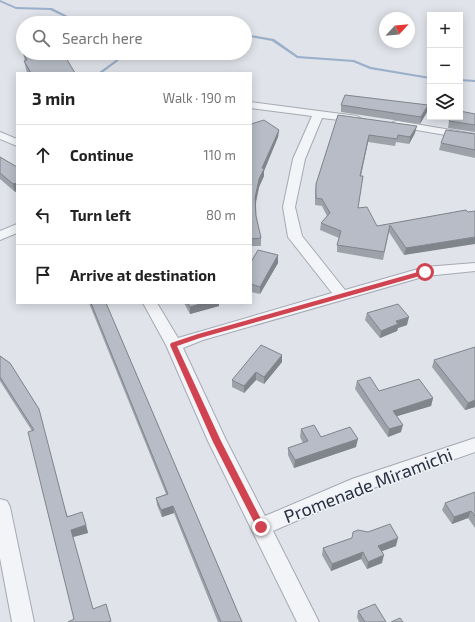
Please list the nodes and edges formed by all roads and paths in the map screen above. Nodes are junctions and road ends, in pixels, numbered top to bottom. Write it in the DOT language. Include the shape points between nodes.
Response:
graph roads {
  1 [pos="252,106"];
  2 [pos="319,113"];
  3 [pos="372,121"];
  4 [pos="387,123"];
  5 [pos="0,135"];
  6 [pos="475,137"];
  7 [pos="16,143"];
  8 [pos="16,228"];
  9 [pos="0,236"];
  10 [pos="475,267"];
  11 [pos="342,296"];
  12 [pos="151,304"];
  13 [pos="174,345"];
  14 [pos="475,445"];
  15 [pos="0,507"];
  16 [pos="261,527"];
  17 [pos="23,622"];
  18 [pos="308,622"];
  1 -- 2 [label="street"];
  2 -- 3 [label="street"];
  2 -- 11 [label="street" via="299,159 289,208 295,236"];
  4 -- 6 [label="street"];
  5 -- 7 [label="street"];
  8 -- 9 [label="street"];
  10 -- 11 [label="street" via="425,272"];
  11 -- 13 [label="street"];
  12 -- 13 [label="street"];
  13 -- 16 [label="street" via="217,442"];
  14 -- 16 [label="street, Promenade Miramichi" via="359,485"];
  15 -- 17 [label="street"];
  16 -- 18 [label="street"];
}
